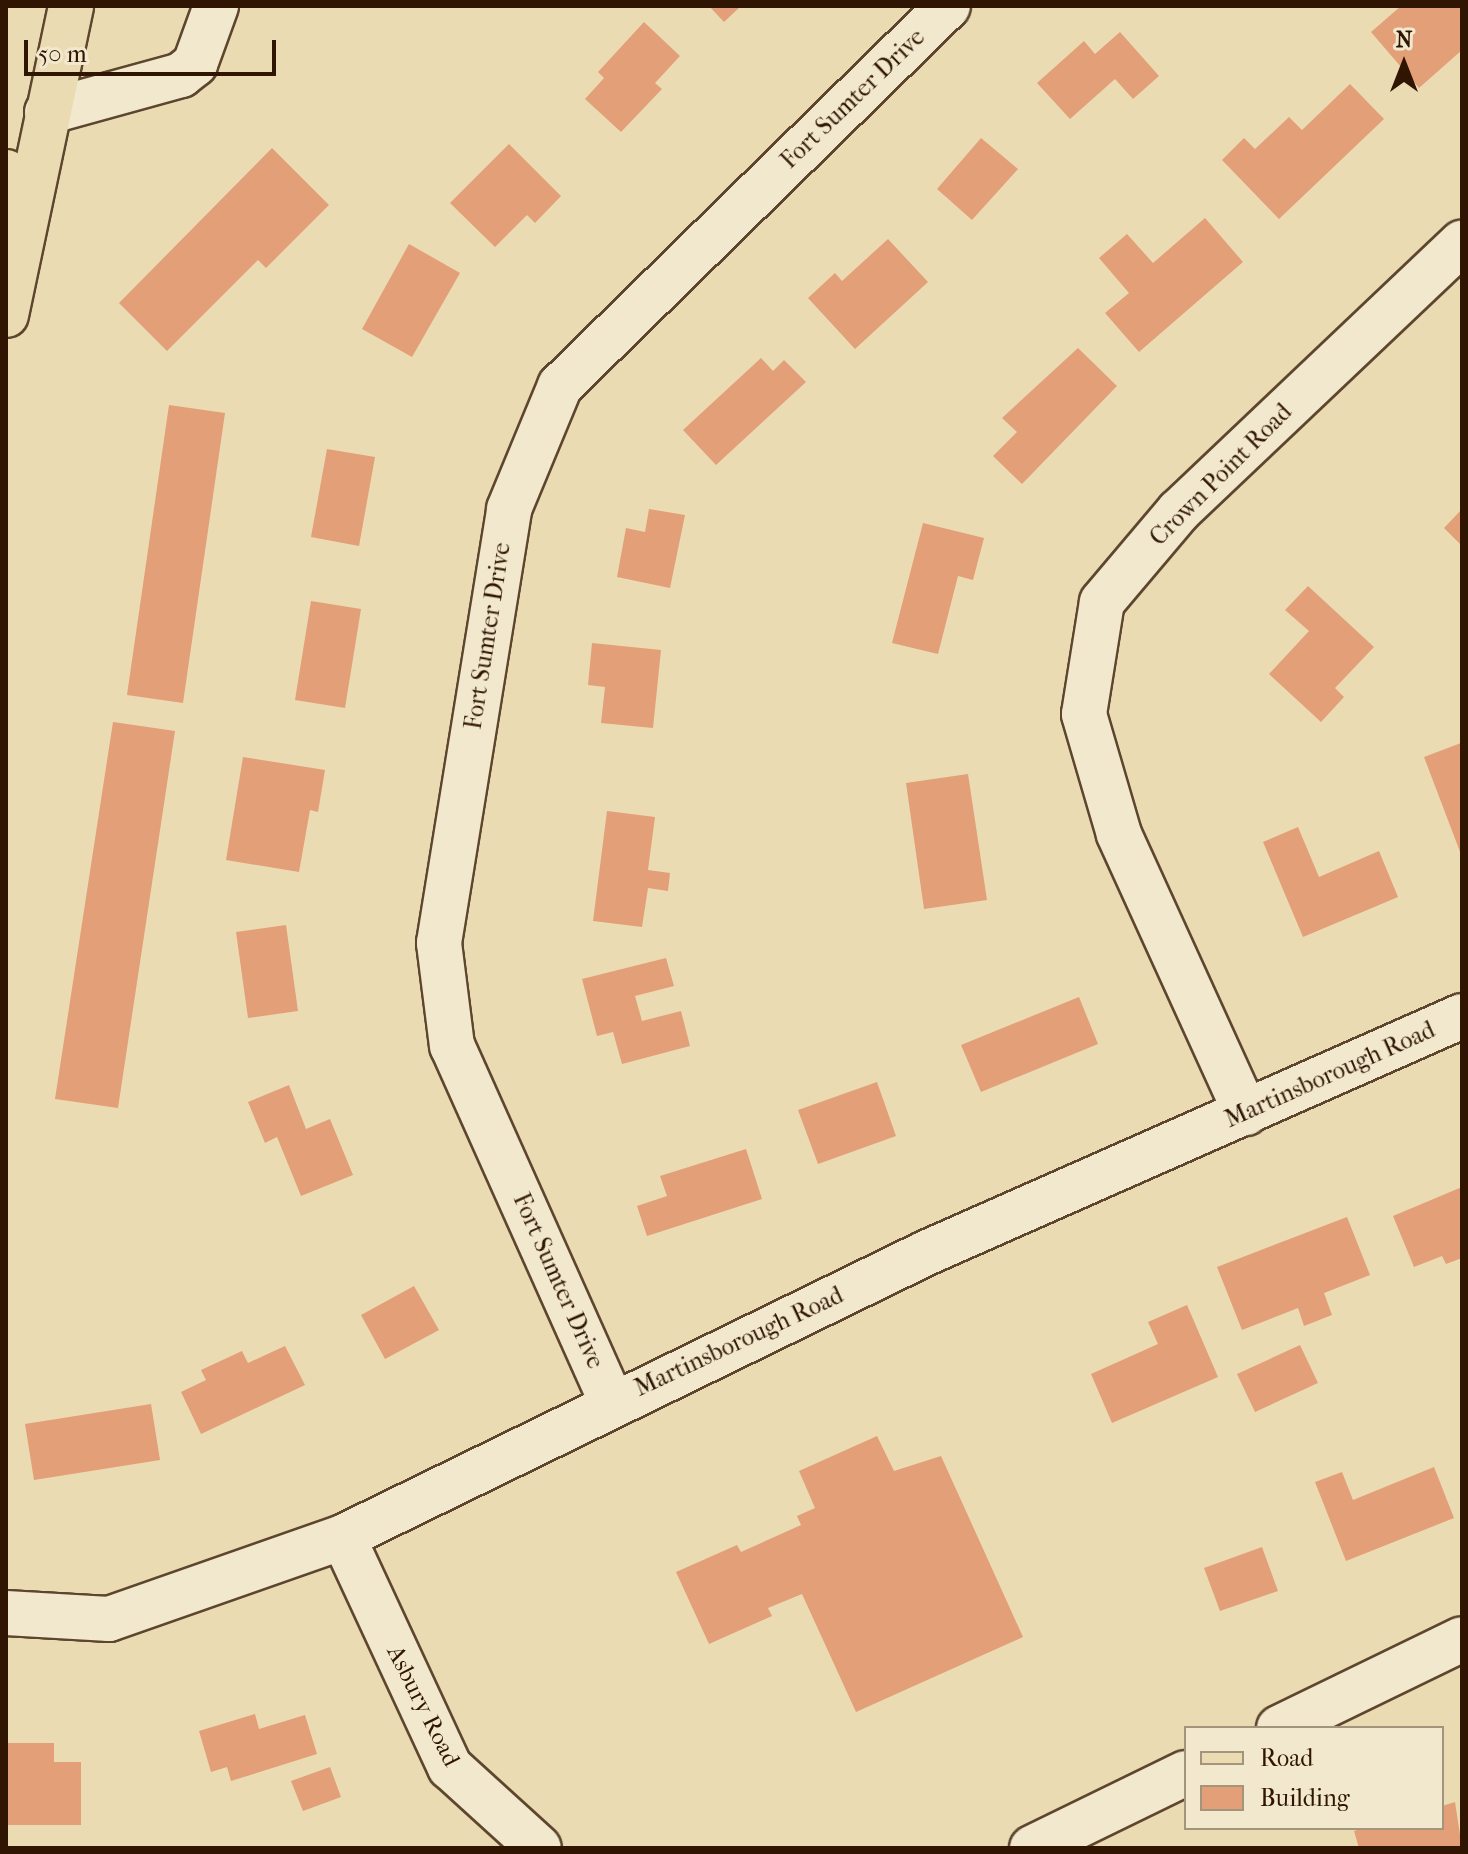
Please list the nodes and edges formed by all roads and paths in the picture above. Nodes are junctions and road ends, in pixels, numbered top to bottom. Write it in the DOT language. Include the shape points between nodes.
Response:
graph roads {
  1 [pos="71,6"];
  2 [pos="216,6"];
  3 [pos="948,6"];
  4 [pos="47,112"];
  5 [pos="18,185"];
  6 [pos="1462,242"];
  7 [pos="6,315"];
  8 [pos="1462,1016"];
  9 [pos="1246,1113"];
  10 [pos="612,1403"];
  11 [pos="343,1537"];
  12 [pos="6,1613"];
  13 [pos="1462,1639"];
  14 [pos="1283,1726"];
  15 [pos="1184,1774"];
  16 [pos="539,1848"];
  17 [pos="1032,1848"];
  1 -- 4 [label="main road"];
  2 -- 4 [label="street" via="195,64 181,75"];
  3 -- 10 [label="street, Fort Sumter Drive" via="560,386 509,509 439,943 452,1046"];
  4 -- 5 [label="main road"];
  5 -- 7 [label="main road"];
  6 -- 9 [label="street, Crown Point Road" via="1179,511 1102,602 1084,714 1119,834"];
  8 -- 9 [label="street, Martinsborough Road"];
  9 -- 10 [label="street, Martinsborough Road" via="926,1253"];
  10 -- 11 [label="street, Martinsborough Road"];
  11 -- 12 [label="street, Martinsborough Road" via="109,1619"];
  11 -- 16 [label="street, Asbury Road" via="450,1767"];
  13 -- 14 [label="street"];
  15 -- 17 [label="street"];
}
